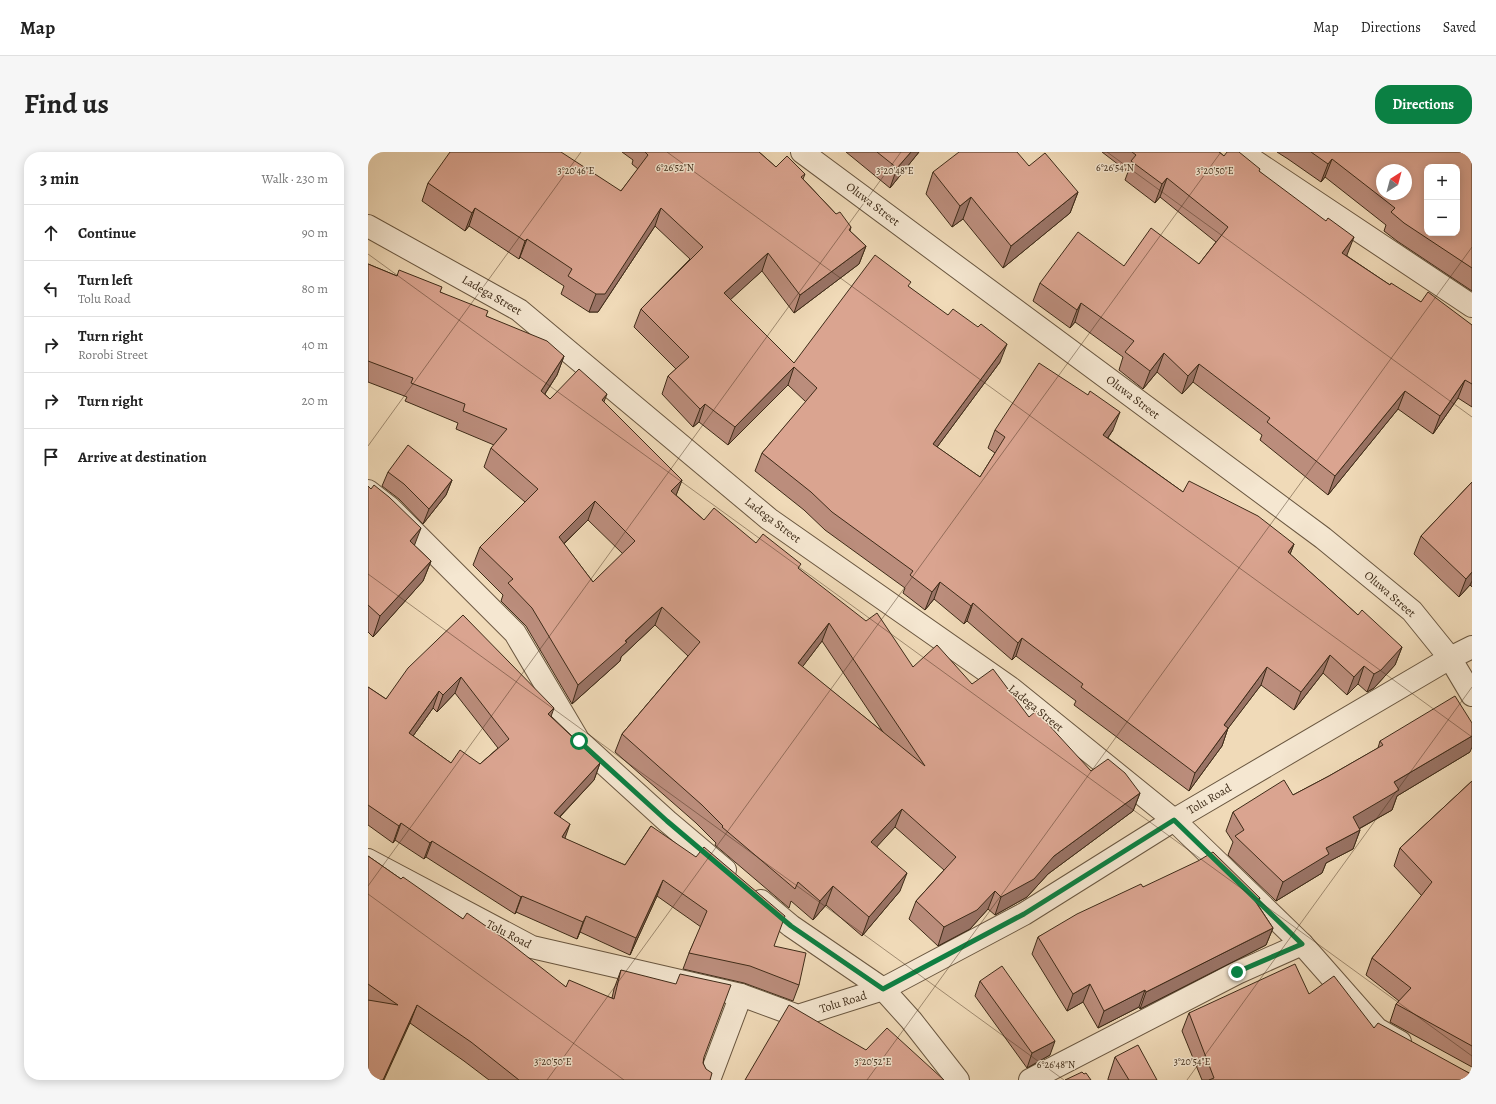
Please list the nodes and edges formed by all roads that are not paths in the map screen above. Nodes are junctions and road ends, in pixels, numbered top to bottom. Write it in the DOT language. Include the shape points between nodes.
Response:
graph roads {
  1 [pos="802,152"];
  2 [pos="1241,152"];
  3 [pos="368,226"];
  4 [pos="1472,306"];
  5 [pos="368,491"];
  6 [pos="1472,648"];
  7 [pos="1450,658"];
  8 [pos="1472,695"];
  9 [pos="1174,820"];
  10 [pos="368,860"];
  11 [pos="1302,944"];
  12 [pos="883,989"];
  13 [pos="741,995"];
  14 [pos="1416,1051"];
  15 [pos="709,1080"];
  16 [pos="958,1080"];
  17 [pos="1030,1080"];
  1 -- 7 [label="street, Oluwa Street" via="1322,538 1412,611"];
  2 -- 4 [label="street"];
  3 -- 9 [label="street, Ladega Street" via="519,310 769,519 1012,689"];
  5 -- 12 [label="street" via="390,508 515,633 579,741 667,821 791,926"];
  6 -- 7 [label="street, Tolu Road"];
  7 -- 8 [label="street, Oluwa Street"];
  7 -- 9 [label="street, Tolu Road"];
  9 -- 11 [label="street, Ladega Street"];
  9 -- 12 [label="street, Tolu Road" via="1024,914"];
  10 -- 13 [label="street, Tolu Road" via="532,947"];
  11 -- 14 [label="street, Ladega Street" via="1377,1029"];
  11 -- 17 [label="street" via="1237,972"];
  12 -- 13 [label="street, Tolu Road" via="798,1016"];
  12 -- 16 [label="street"];
  13 -- 15 [label="street"];
}
